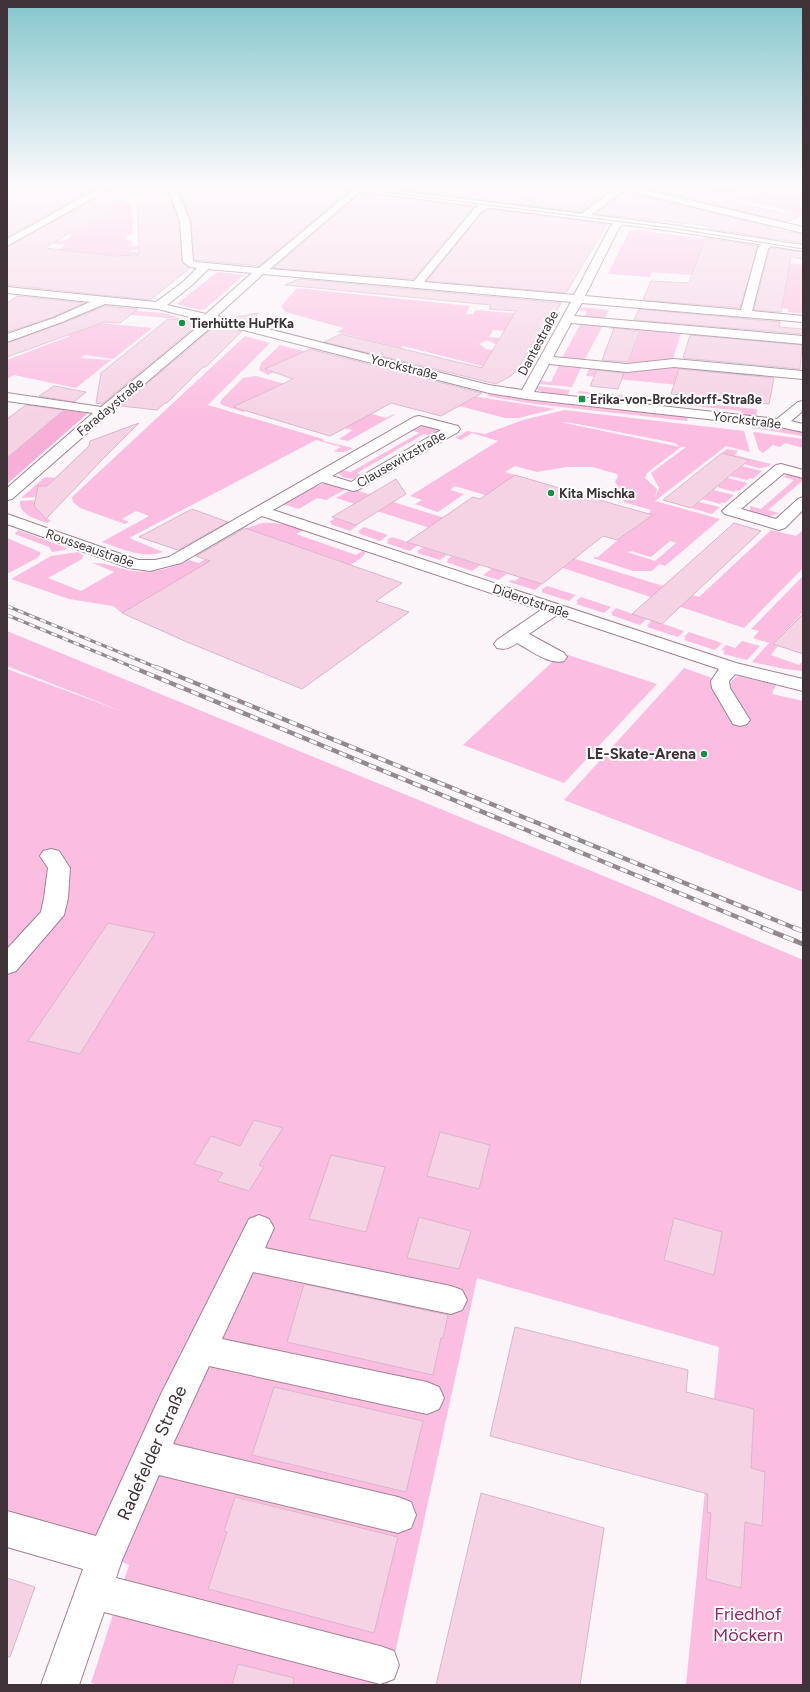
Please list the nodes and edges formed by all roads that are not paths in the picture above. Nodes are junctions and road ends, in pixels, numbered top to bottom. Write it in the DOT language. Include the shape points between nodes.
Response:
graph roads {
  1 [pos="188,262"];
  2 [pos="272,262"];
  3 [pos="435,262"];
  4 [pos="597,262"];
  5 [pos="759,262"];
  6 [pos="206,266"];
  7 [pos="262,270"];
  8 [pos="417,284"];
  9 [pos="7,290"];
  10 [pos="578,299"];
  11 [pos="103,300"];
  12 [pos="158,306"];
  13 [pos="746,314"];
  14 [pos="211,319"];
  15 [pos="567,319"];
  16 [pos="803,319"];
  17 [pos="7,338"];
  18 [pos="803,340"];
  19 [pos="545,360"];
  20 [pos="803,375"];
  21 [pos="526,396"];
  22 [pos="7,397"];
  23 [pos="803,405"];
  24 [pos="104,411"];
  25 [pos="780,424"];
  26 [pos="803,428"];
  27 [pos="803,474"];
  28 [pos="320,477"];
  29 [pos="7,496"];
  30 [pos="803,502"];
  31 [pos="261,511"];
  32 [pos="7,518"];
  33 [pos="175,560"];
  34 [pos="554,609"];
  35 [pos="558,657"];
  36 [pos="730,668"];
  37 [pos="803,685"];
  38 [pos="740,720"];
  39 [pos="51,856"];
  40 [pos="7,965"];
  41 [pos="451,1300"];
  42 [pos="200,1348"];
  43 [pos="427,1398"];
  44 [pos="151,1456"];
  45 [pos="398,1515"];
  46 [pos="7,1529"];
  47 [pos="105,1557"];
  48 [pos="93,1591"];
  49 [pos="380,1665"];
  50 [pos="60,1685"];
  1 -- 6 [label="street"];
  2 -- 7 [label="street, Faradaystraße"];
  3 -- 8 [label="street"];
  4 -- 10 [label="street, Dantestraße"];
  5 -- 13 [label="street"];
  6 -- 7 [label="street"];
  6 -- 12 [label="street"];
  7 -- 8 [label="street"];
  7 -- 14 [label="street, Faradaystraße"];
  8 -- 10 [label="street"];
  9 -- 11 [label="street, Yorckstraße"];
  10 -- 13 [label="street"];
  10 -- 15 [label="street, Dantestraße"];
  11 -- 12 [label="street, Yorckstraße"];
  11 -- 17 [label="street" via="58,320"];
  12 -- 14 [label="street, Yorckstraße"];
  13 -- 16 [label="street"];
  14 -- 21 [label="street, Yorckstraße"];
  14 -- 24 [label="street, Faradaystraße"];
  15 -- 18 [label="street"];
  15 -- 19 [label="street, Dantestraße"];
  19 -- 20 [label="street" via="627,368 674,363"];
  19 -- 21 [label="street, Dantestraße"];
  21 -- 25 [label="street, Yorckstraße"];
  22 -- 24 [label="street"];
  23 -- 25 [label="street"];
  24 -- 29 [label="street, Faradaystraße"];
  25 -- 26 [label="street, Yorckstraße"];
  27 -- 30 [label="street" via="781,468 730,511 779,525"];
  28 -- 28 [label="street, Clausewitzstraße" via="353,487 453,429 418,420"];
  28 -- 31 [label="street, Clausewitzstraße"];
  31 -- 33 [label="street, Clausewitzstraße"];
  31 -- 34 [label="street, Diderotstraße"];
  32 -- 33 [label="street, Rousseaustraße" via="135,565 153,566"];
  34 -- 35 [label="street" via="509,640"];
  34 -- 36 [label="street, Diderotstraße"];
  36 -- 37 [label="street, Diderotstraße"];
  36 -- 38 [label="street" via="720,681 721,688"];
  39 -- 40 [label="street" via="59,868 63,892 52,915"];
  41 -- 42 [label="street, Radefelder Straße" via="252,1242"];
  42 -- 43 [label="street"];
  42 -- 44 [label="street, Radefelder Straße"];
  44 -- 45 [label="street"];
  44 -- 47 [label="street, Radefelder Straße"];
  46 -- 47 [label="street"];
  47 -- 48 [label="street, Radefelder Straße"];
  48 -- 49 [label="street"];
  48 -- 50 [label="street, Radefelder Straße"];
}
